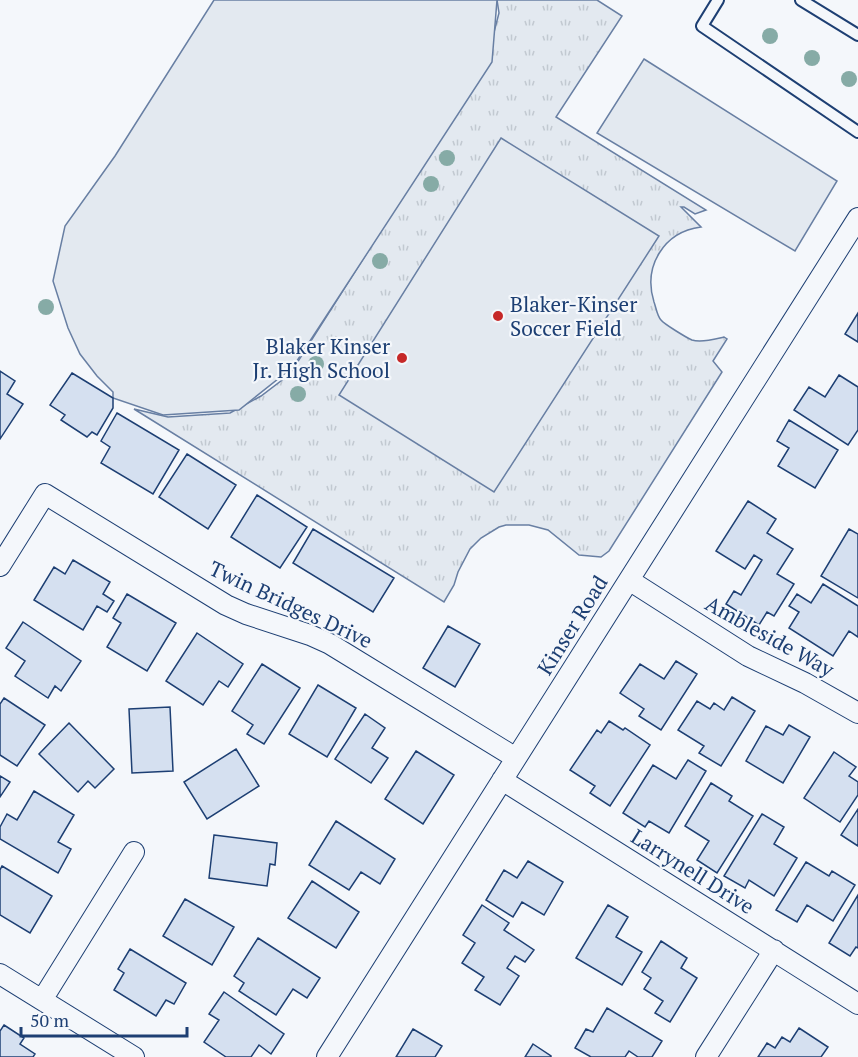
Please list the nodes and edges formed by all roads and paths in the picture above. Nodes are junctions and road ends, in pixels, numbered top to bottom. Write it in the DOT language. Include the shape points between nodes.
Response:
graph roads {
  1 [pos="718,0"];
  2 [pos="801,0"];
  3 [pos="858,35"];
  4 [pos="858,132"];
  5 [pos="858,219"];
  6 [pos="0,566"];
  7 [pos="629,580"];
  8 [pos="858,713"];
  9 [pos="516,758"];
  10 [pos="502,780"];
  11 [pos="134,852"];
  12 [pos="774,950"];
  13 [pos="0,974"];
  14 [pos="42,1000"];
  15 [pos="858,1004"];
  16 [pos="134,1057"];
  17 [pos="327,1057"];
  18 [pos="706,1057"];
  1 -- 4 [label="lane" via="702,26"];
  2 -- 3 [label="lane"];
  5 -- 7 [label="street, Kinser Road"];
  6 -- 9 [label="street, Twin Bridges Drive" via="45,494 226,605 350,654"];
  7 -- 8 [label="street, Ambleside Way" via="748,656"];
  7 -- 9 [label="street, Kinser Road"];
  9 -- 10 [label="street, Kinser Road"];
  10 -- 12 [label="street, Larrynell Drive"];
  10 -- 17 [label="street, Kinser Road"];
  11 -- 14 [label="street"];
  12 -- 15 [label="street, Larrynell Drive"];
  12 -- 18 [label="street"];
  13 -- 14 [label="street"];
  14 -- 16 [label="street"];
}
